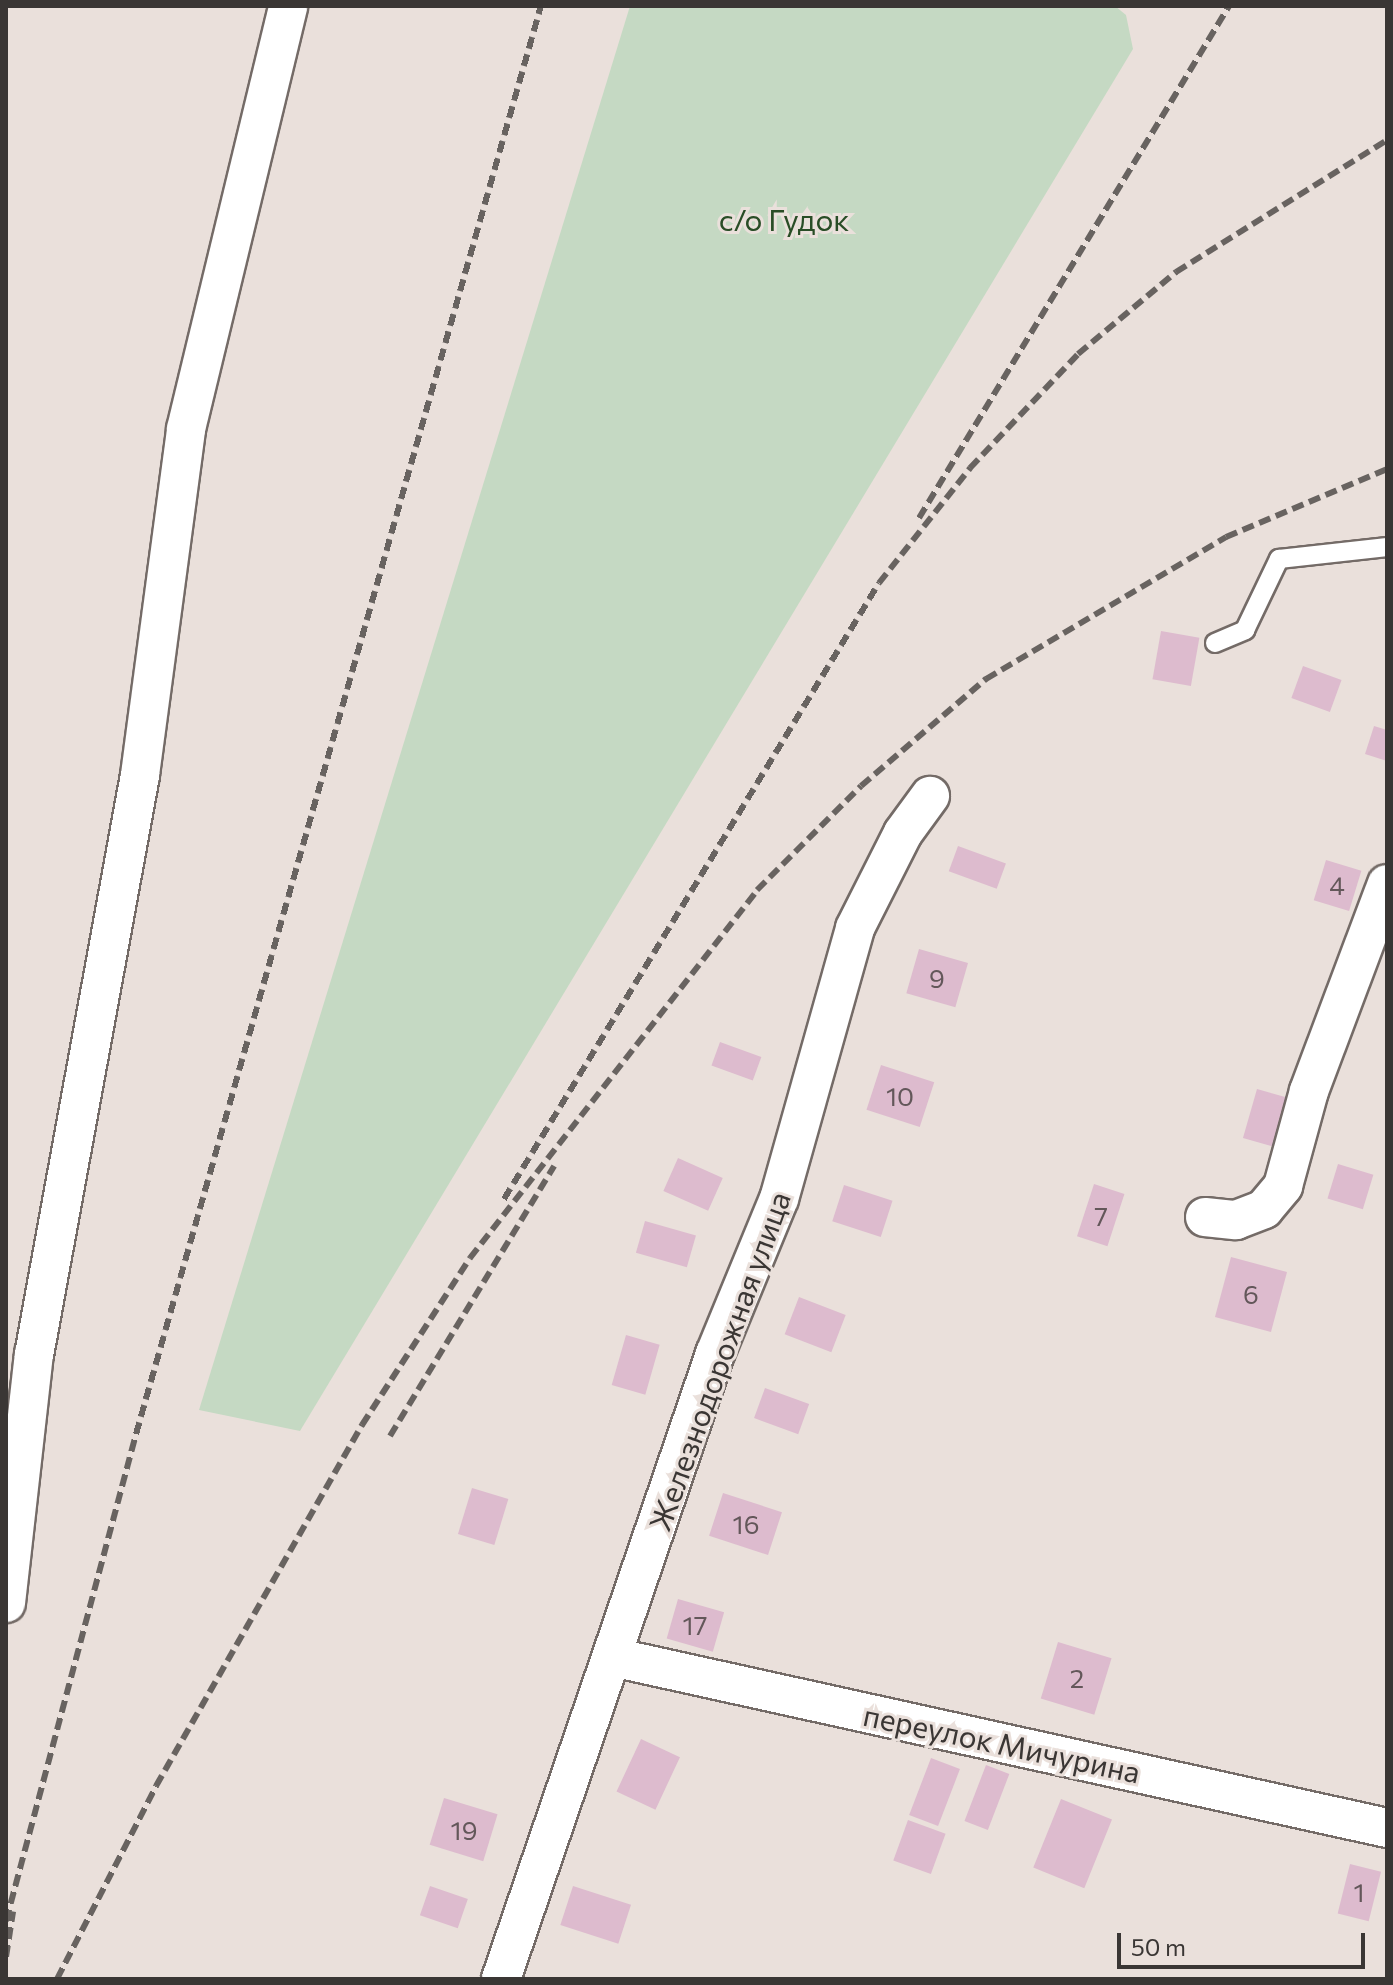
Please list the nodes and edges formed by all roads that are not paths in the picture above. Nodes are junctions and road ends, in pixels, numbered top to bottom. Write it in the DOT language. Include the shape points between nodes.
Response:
graph roads {
  1 [pos="288,6"];
  2 [pos="1387,547"];
  3 [pos="1215,643"];
  4 [pos="930,796"];
  5 [pos="1387,884"];
  6 [pos="1205,1217"];
  7 [pos="6,1603"];
  8 [pos="617,1658"];
  9 [pos="1387,1828"];
  10 [pos="501,1979"];
  1 -- 7 [label="street" via="186,429 140,775 34,1355"];
  2 -- 3 [label="lane" via="1279,559 1245,630"];
  4 -- 8 [label="street, Железнодорожная улица" via="903,833 855,928 779,1199 715,1354"];
  5 -- 6 [label="street" via="1309,1091 1283,1186 1264,1209 1236,1220"];
  8 -- 9 [label="street, переулок Мичурина"];
  8 -- 10 [label="street, Железнодорожная улица"];
}
